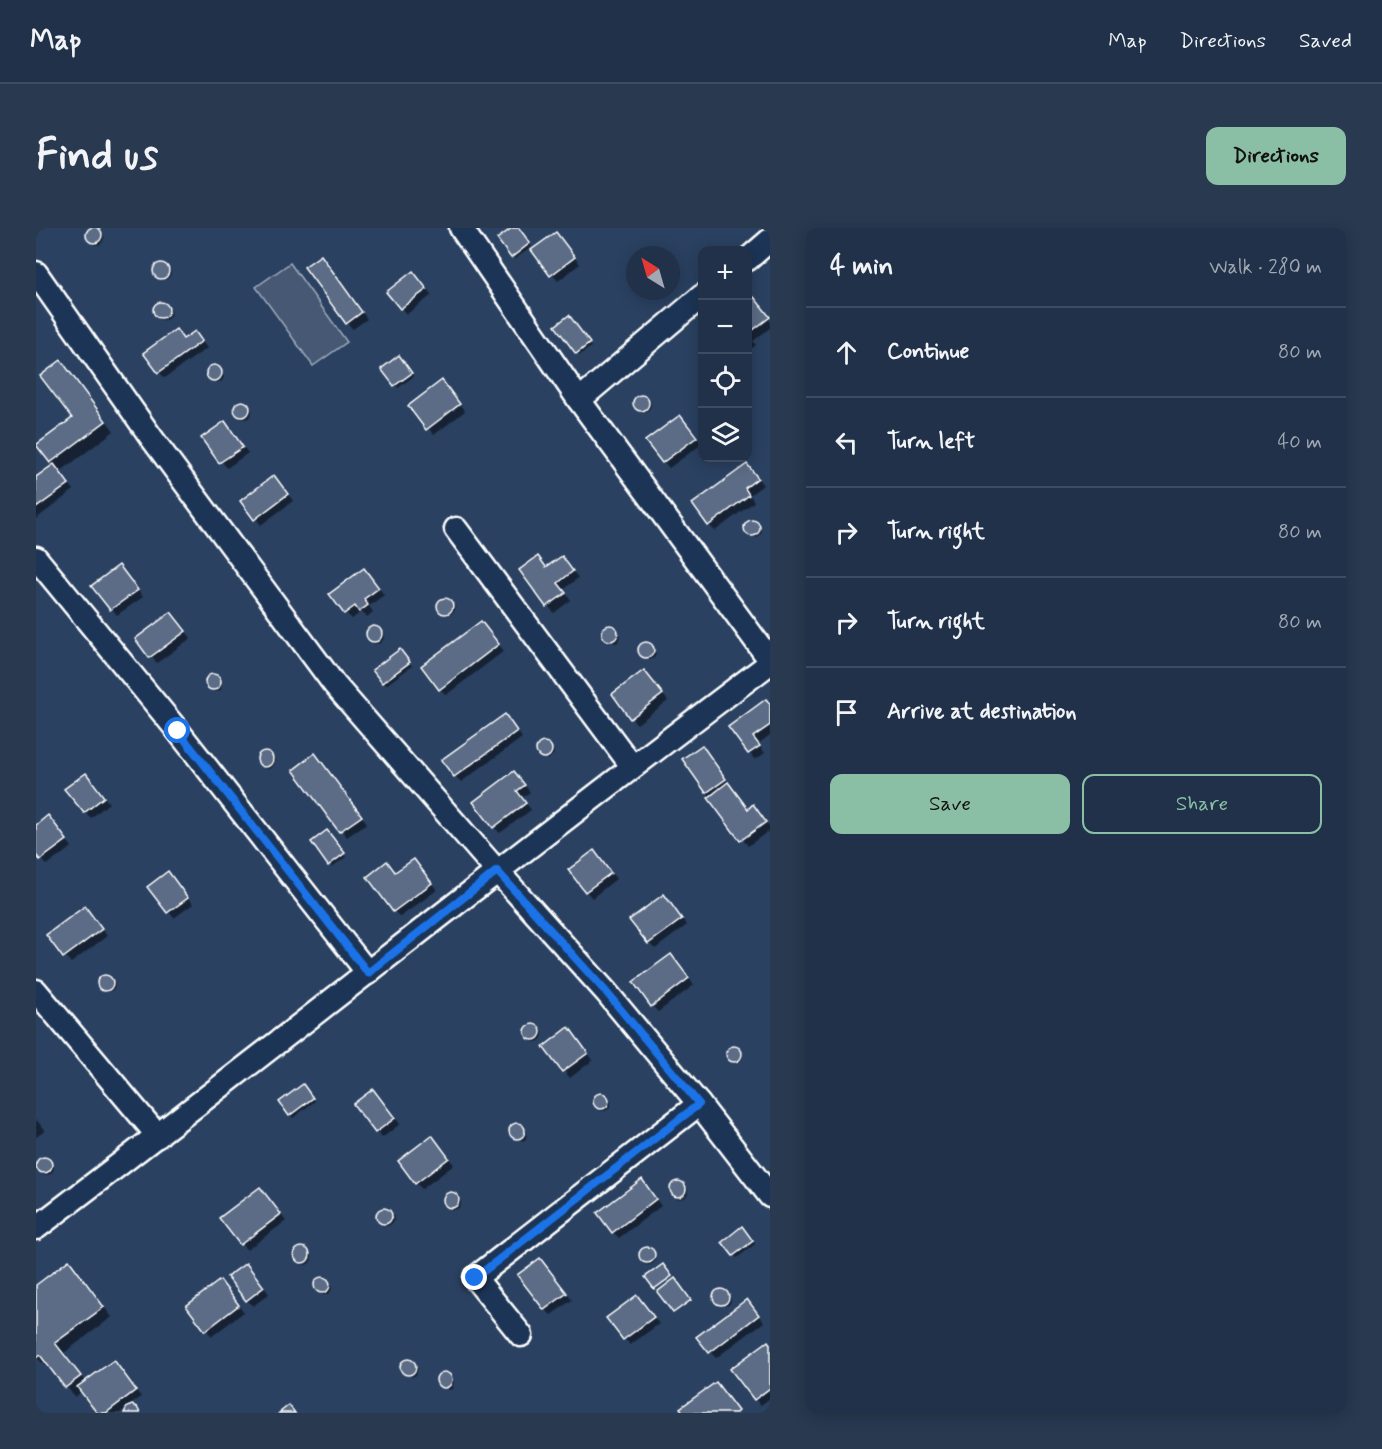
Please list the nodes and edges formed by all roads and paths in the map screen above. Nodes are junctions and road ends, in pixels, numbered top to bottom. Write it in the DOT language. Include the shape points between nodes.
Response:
graph roads {
  1 [pos="461,228"];
  2 [pos="770,240"];
  3 [pos="752,254"];
  4 [pos="36,273"];
  5 [pos="698,299"];
  6 [pos="579,400"];
  7 [pos="456,529"];
  8 [pos="36,558"];
  9 [pos="770,661"];
  10 [pos="632,766"];
  11 [pos="497,871"];
  12 [pos="368,973"];
  13 [pos="36,991"];
  14 [pos="699,1104"];
  15 [pos="158,1136"];
  16 [pos="770,1196"];
  17 [pos="36,1228"];
  18 [pos="521,1335"];
  1 -- 6 [label="street"];
  2 -- 3 [label="street"];
  4 -- 11 [label="street" via="151,437 334,684"];
  5 -- 6 [label="street"];
  6 -- 9 [label="street"];
  7 -- 10 [label="street"];
  8 -- 12 [label="street"];
  9 -- 10 [label="street"];
  10 -- 11 [label="street"];
  11 -- 12 [label="street"];
  11 -- 14 [label="street" via="607,993"];
  12 -- 15 [label="street"];
  13 -- 15 [label="street"];
  14 -- 16 [label="street"];
  14 -- 18 [label="street" via="475,1278"];
  15 -- 17 [label="street"];
}
